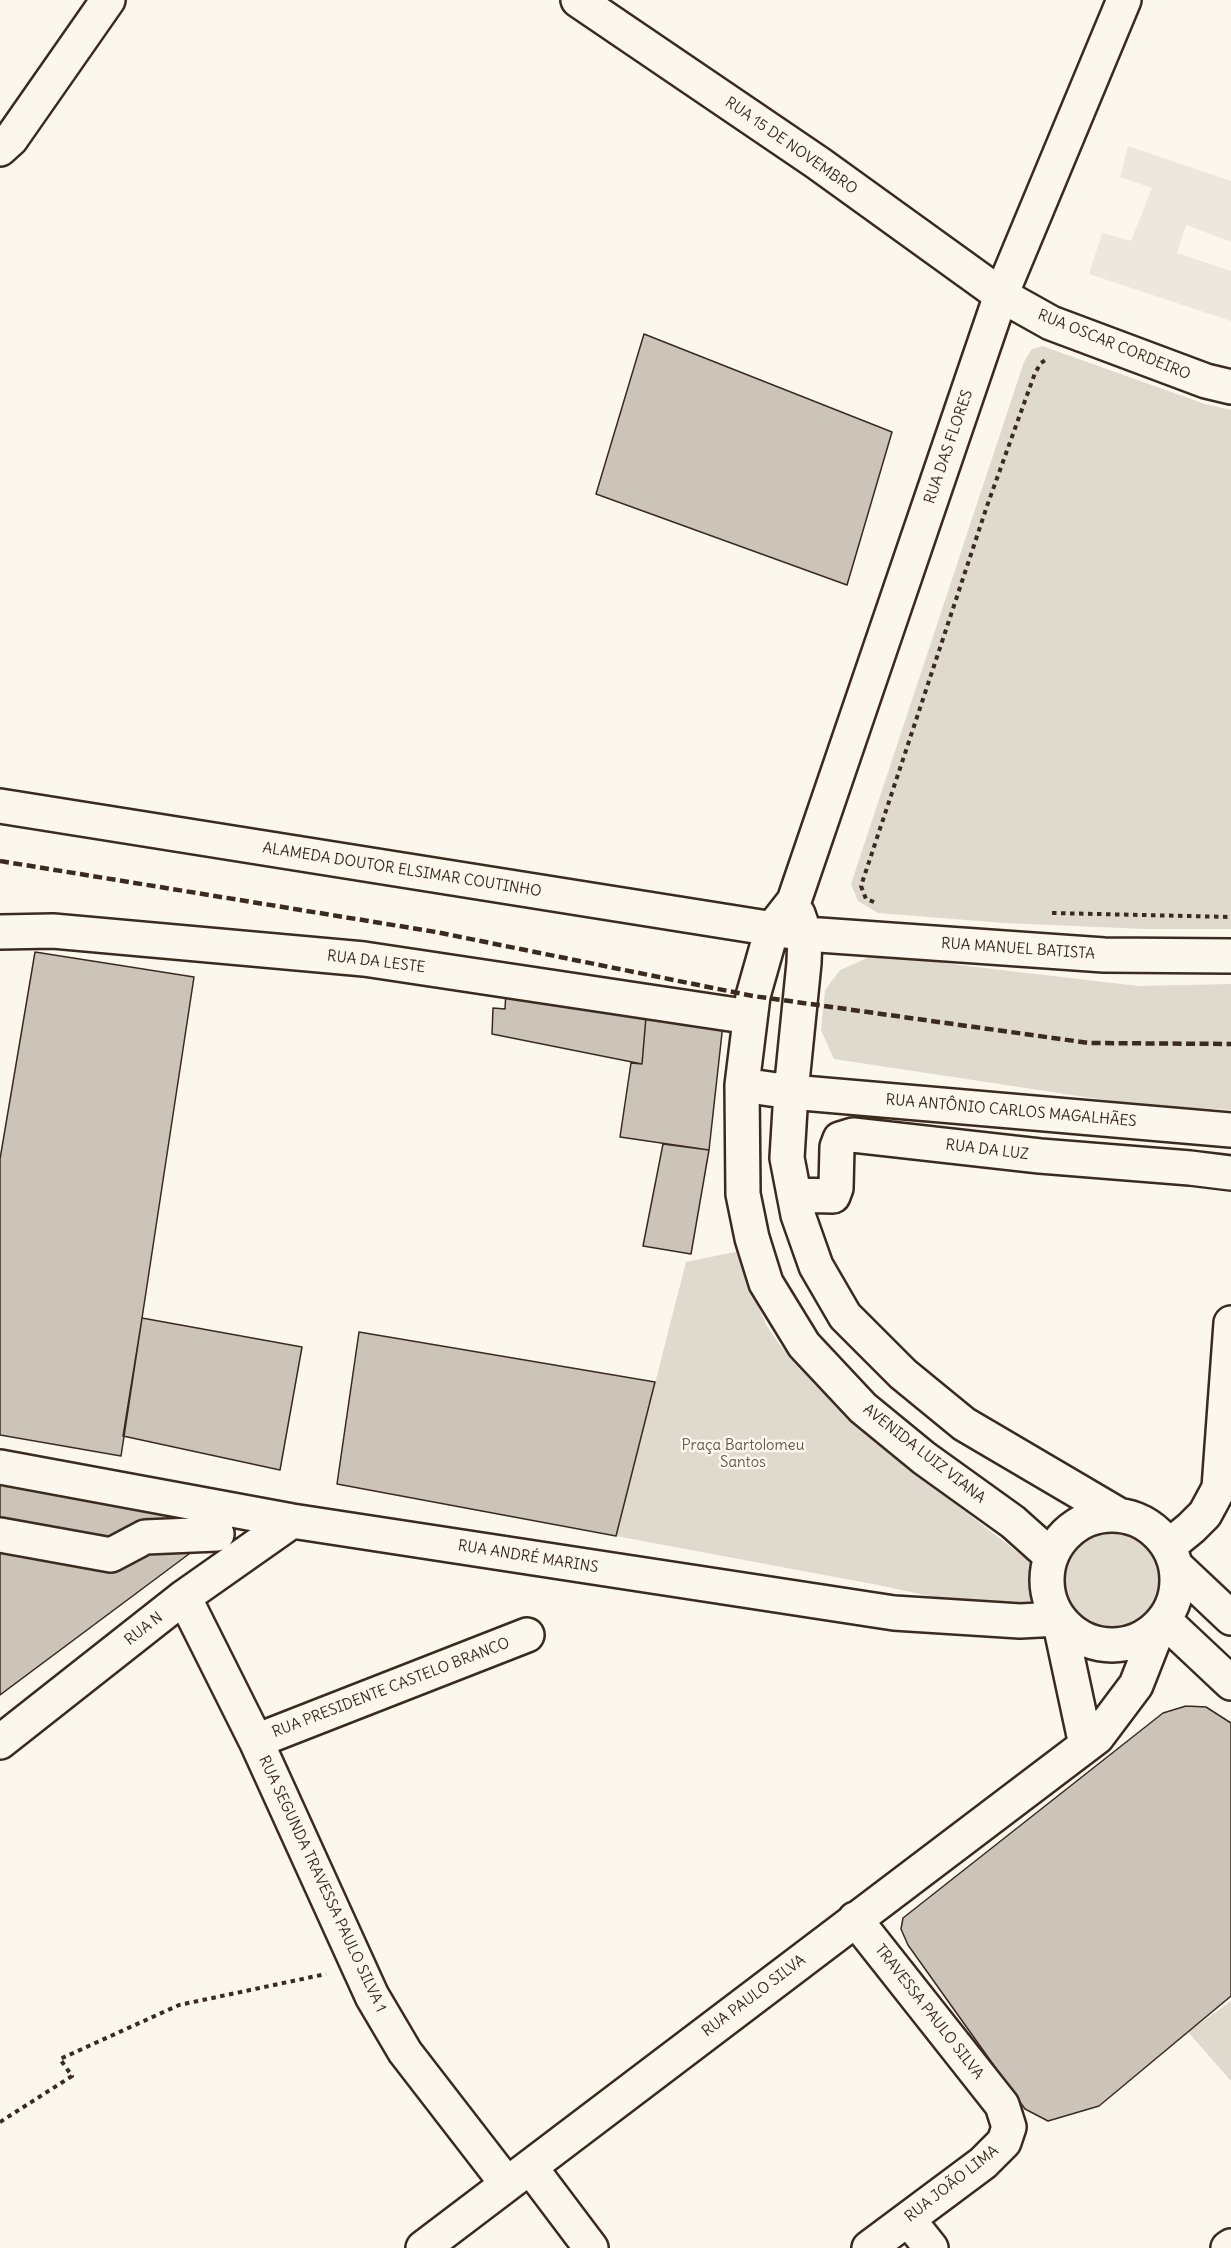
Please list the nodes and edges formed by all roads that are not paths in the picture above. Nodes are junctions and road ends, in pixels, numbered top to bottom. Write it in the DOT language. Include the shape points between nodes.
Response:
graph roads {
  1 [pos="108,0"];
  2 [pos="578,0"];
  3 [pos="1124,0"];
  4 [pos="0,149"];
  5 [pos="1001,295"];
  6 [pos="1231,387"];
  7 [pos="0,806"];
  8 [pos="794,901"];
  9 [pos="772,929"];
  10 [pos="0,932"];
  11 [pos="804,934"];
  12 [pos="1231,956"];
  13 [pos="750,1017"];
  14 [pos="742,1085"];
  15 [pos="791,1092"];
  16 [pos="1231,1130"];
  17 [pos="1231,1173"];
  18 [pos="794,1195"];
  19 [pos="1231,1323"];
  20 [pos="0,1467"];
  21 [pos="193,1503"];
  22 [pos="1117,1514"];
  23 [pos="291,1521"];
  24 [pos="217,1534"];
  25 [pos="0,1535"];
  26 [pos="1051,1556"];
  27 [pos="1173,1556"];
  28 [pos="211,1577"];
  29 [pos="1231,1591"];
  30 [pos="184,1597"];
  31 [pos="1231,1618"];
  32 [pos="1059,1619"];
  33 [pos="1161,1624"];
  34 [pos="527,1635"];
  35 [pos="1231,1683"];
  36 [pos="256,1741"];
  37 [pos="0,1742"];
  38 [pos="1086,1745"];
  39 [pos="855,1919"];
  40 [pos="1002,2105"];
  41 [pos="518,2176"];
  42 [pos="908,2219"];
  43 [pos="423,2248"];
  44 [pos="591,2248"];
  45 [pos="869,2248"];
  46 [pos="931,2248"];
  1 -- 4 [label="street" via="11,139"];
  2 -- 5 [label="street, RUA 15 DE NOVEMBRO" via="818,163"];
  3 -- 5 [label="street, RUA DAS FLORES"];
  5 -- 6 [label="street, RUA OSCAR CORDEIRO" via="1051,323"];
  5 -- 8 [label="street, RUA DAS FLORES"];
  7 -- 9 [label="street, ALAMEDA DOUTOR ELSIMAR COUTINHO"];
  8 -- 9 [label="street, RUA DAS FLORES"];
  8 -- 11 [label="street"];
  9 -- 11 [label="street, ALAMEDA DOUTOR ELSIMAR COUTINHO"];
  9 -- 13 [label="street, AVENIDA LUIZ VIANA"];
  10 -- 13 [label="street, RUA DA LESTE" via="53,931 364,959"];
  11 -- 12 [label="street, RUA MANUEL BATISTA" via="1104,955"];
  11 -- 15 [label="street"];
  13 -- 14 [label="street, AVENIDA LUIZ VIANA"];
  14 -- 15 [label="street, RUA ANTÔNIO CARLOS MAGALHÃES"];
  14 -- 26 [label="street, AVENIDA LUIZ VIANA" via="743,1194 752,1238 766,1283 804,1345 863,1408 1013,1522"];
  15 -- 16 [label="street, RUA ANTÔNIO CARLOS MAGALHÃES"];
  15 -- 18 [label="street" via="787,1158"];
  17 -- 18 [label="street, RUA DA LUZ" via="853,1135 840,1139 837,1147 833,1196"];
  18 -- 22 [label="street" via="816,1266 845,1316 903,1374 964,1424"];
  19 -- 27 [label="street" via="1219,1488"];
  20 -- 21 [label="street, RUA ANDRÉ MARINS"];
  21 -- 23 [label="street, RUA ANDRÉ MARINS"];
  21 -- 24 [label="street"];
  22 -- 26 [label="street" via="1096,1516 1077,1524 1061,1538"];
  22 -- 27 [label="street" via="1137,1519 1155,1530"];
  23 -- 28 [label="street, RUA N"];
  23 -- 32 [label="street, RUA ANDRÉ MARINS" via="894,1613 1020,1621"];
  24 -- 25 [label="street" via="145,1537 111,1555"];
  24 -- 28 [label="street" via="219,1557"];
  26 -- 32 [label="street" via="1047,1577 1049,1599"];
  27 -- 29 [label="street"];
  27 -- 31 [label="street"];
  27 -- 33 [label="street" via="1178,1589 1171,1611"];
  28 -- 30 [label="street, RUA N"];
  30 -- 36 [label="street, RUA SEGUNDA TRAVESSA PAULO SILVA 1"];
  30 -- 37 [label="street, RUA N"];
  32 -- 33 [label="street" via="1075,1634 1096,1644 1117,1646 1139,1641"];
  32 -- 38 [label="street"];
  33 -- 35 [label="street"];
  33 -- 38 [label="street, RUA PAULO SILVA" via="1136,1685"];
  34 -- 36 [label="street, RUA PRESIDENTE CASTELO BRANCO"];
  36 -- 41 [label="street, RUA SEGUNDA TRAVESSA PAULO SILVA 1" via="372,1996 405,2052"];
  38 -- 39 [label="street, RUA PAULO SILVA"];
  39 -- 40 [label="street, TRAVESSA PAULO SILVA"];
  39 -- 41 [label="street, RUA PAULO SILVA"];
  40 -- 42 [label="street, RUA JOÃO LIMA" via="1009,2127 1004,2142 983,2163"];
  41 -- 43 [label="street, RUA PAULO SILVA"];
  41 -- 44 [label="street, RUA SEGUNDA TRAVESSA PAULO SILVA 1"];
  42 -- 45 [label="street, RUA JOÃO LIMA"];
  42 -- 46 [label="street"];
}
